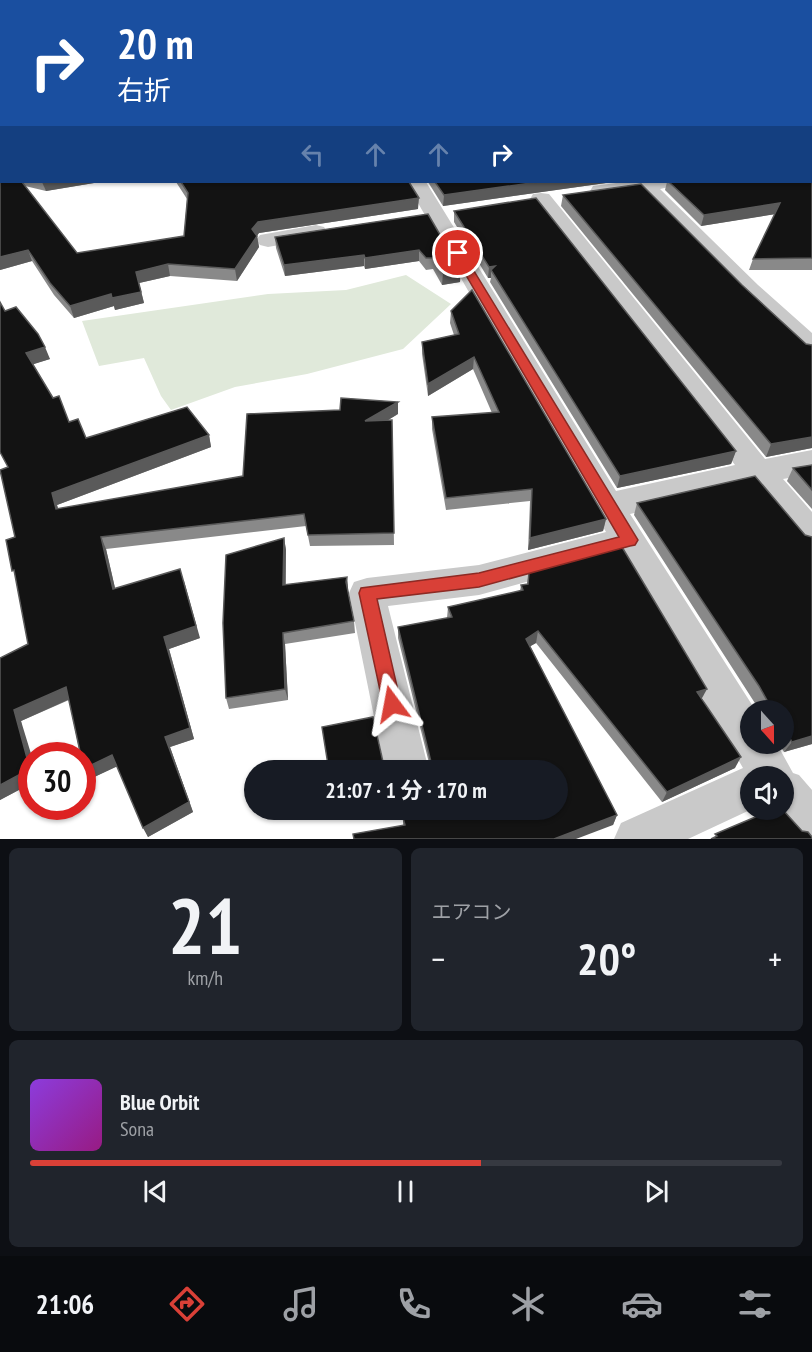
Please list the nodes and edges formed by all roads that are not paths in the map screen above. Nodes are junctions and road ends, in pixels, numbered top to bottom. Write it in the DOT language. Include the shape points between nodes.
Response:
graph roads {
  1 [pos="417,183"];
  2 [pos="655,183"];
  3 [pos="335,230"];
  4 [pos="268,237"];
  5 [pos="812,348"];
  6 [pos="812,462"];
  7 [pos="758,472"];
  8 [pos="608,506"];
  9 [pos="812,535"];
  10 [pos="630,540"];
  11 [pos="740,722"];
  12 [pos="405,760"];
  13 [pos="740,792"];
  14 [pos="794,804"];
  15 [pos="812,824"];
  16 [pos="637,839"];
  1 -- 8 [label="street"];
  2 -- 5 [label="street" via="749,290"];
  2 -- 7 [label="street" via="550,198"];
  3 -- 4 [label="street"];
  6 -- 7 [label="street"];
  7 -- 8 [label="street"];
  7 -- 9 [label="street"];
  8 -- 10 [label="street"];
  10 -- 11 [label="street"];
  10 -- 12 [label="street" via="479,580 367,593"];
  13 -- 16 [label="street"];
  14 -- 15 [label="street"];
}
